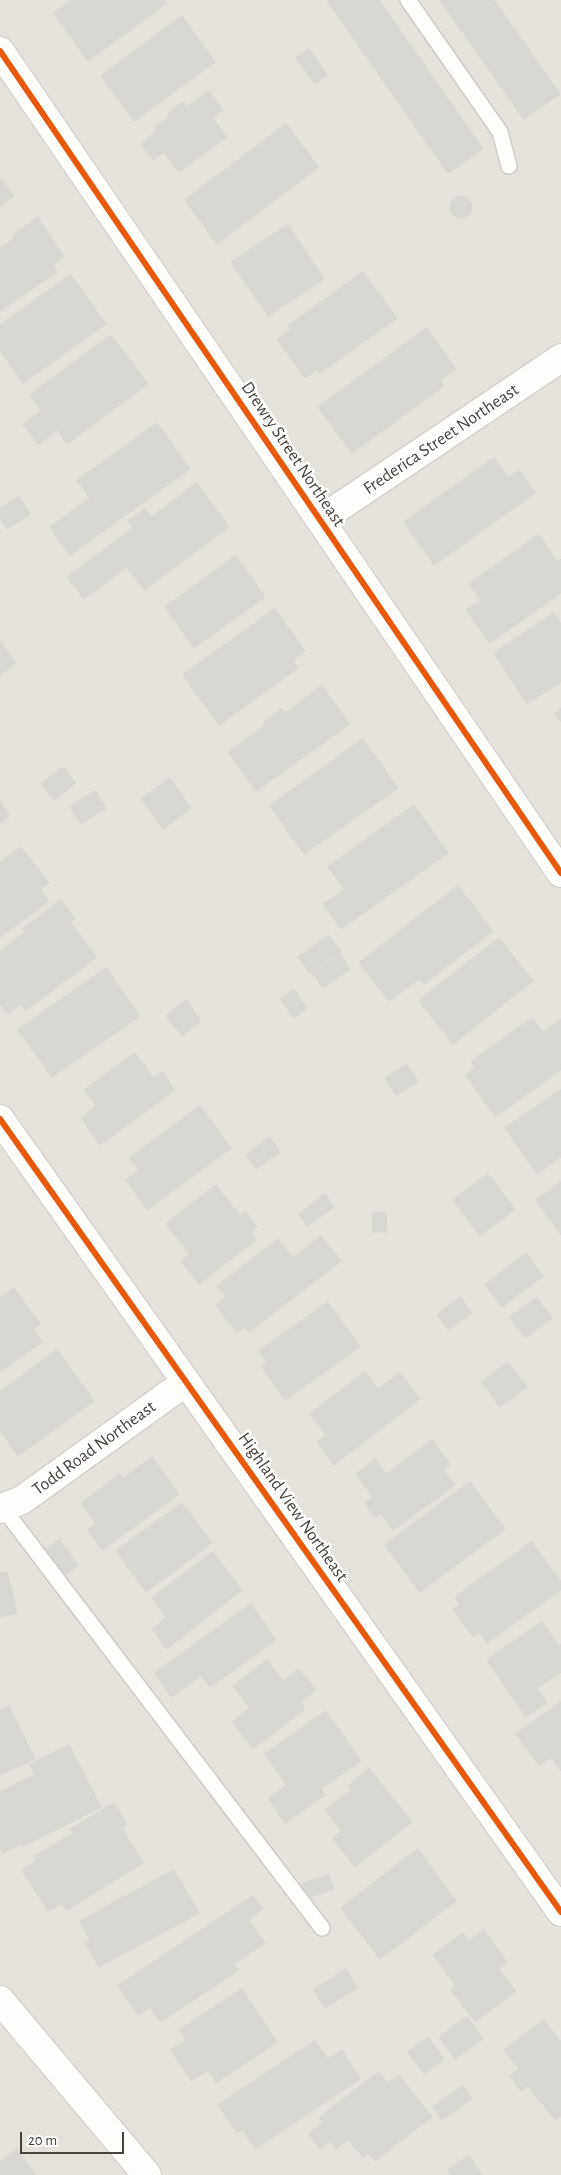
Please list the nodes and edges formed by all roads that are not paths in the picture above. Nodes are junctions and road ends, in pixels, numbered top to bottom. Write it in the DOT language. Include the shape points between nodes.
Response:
graph roads {
  1 [pos="408,0"];
  2 [pos="0,51"];
  3 [pos="509,166"];
  4 [pos="561,358"];
  5 [pos="320,520"];
  6 [pos="561,874"];
  7 [pos="0,1119"];
  8 [pos="186,1382"];
  9 [pos="1,1509"];
  10 [pos="561,1912"];
  11 [pos="322,1928"];
  12 [pos="0,2000"];
  13 [pos="147,2175"];
  1 -- 3 [label="lane" via="500,132"];
  2 -- 5 [label="street, Drewry Street Northeast"];
  4 -- 5 [label="street, Frederica Street Northeast"];
  5 -- 6 [label="street, Drewry Street Northeast"];
  7 -- 8 [label="street, Highland View Northeast"];
  8 -- 9 [label="street, Todd Road Northeast" via="22,1500"];
  8 -- 10 [label="street, Highland View Northeast"];
  9 -- 11 [label="lane"];
  12 -- 13 [label="street"];
}
